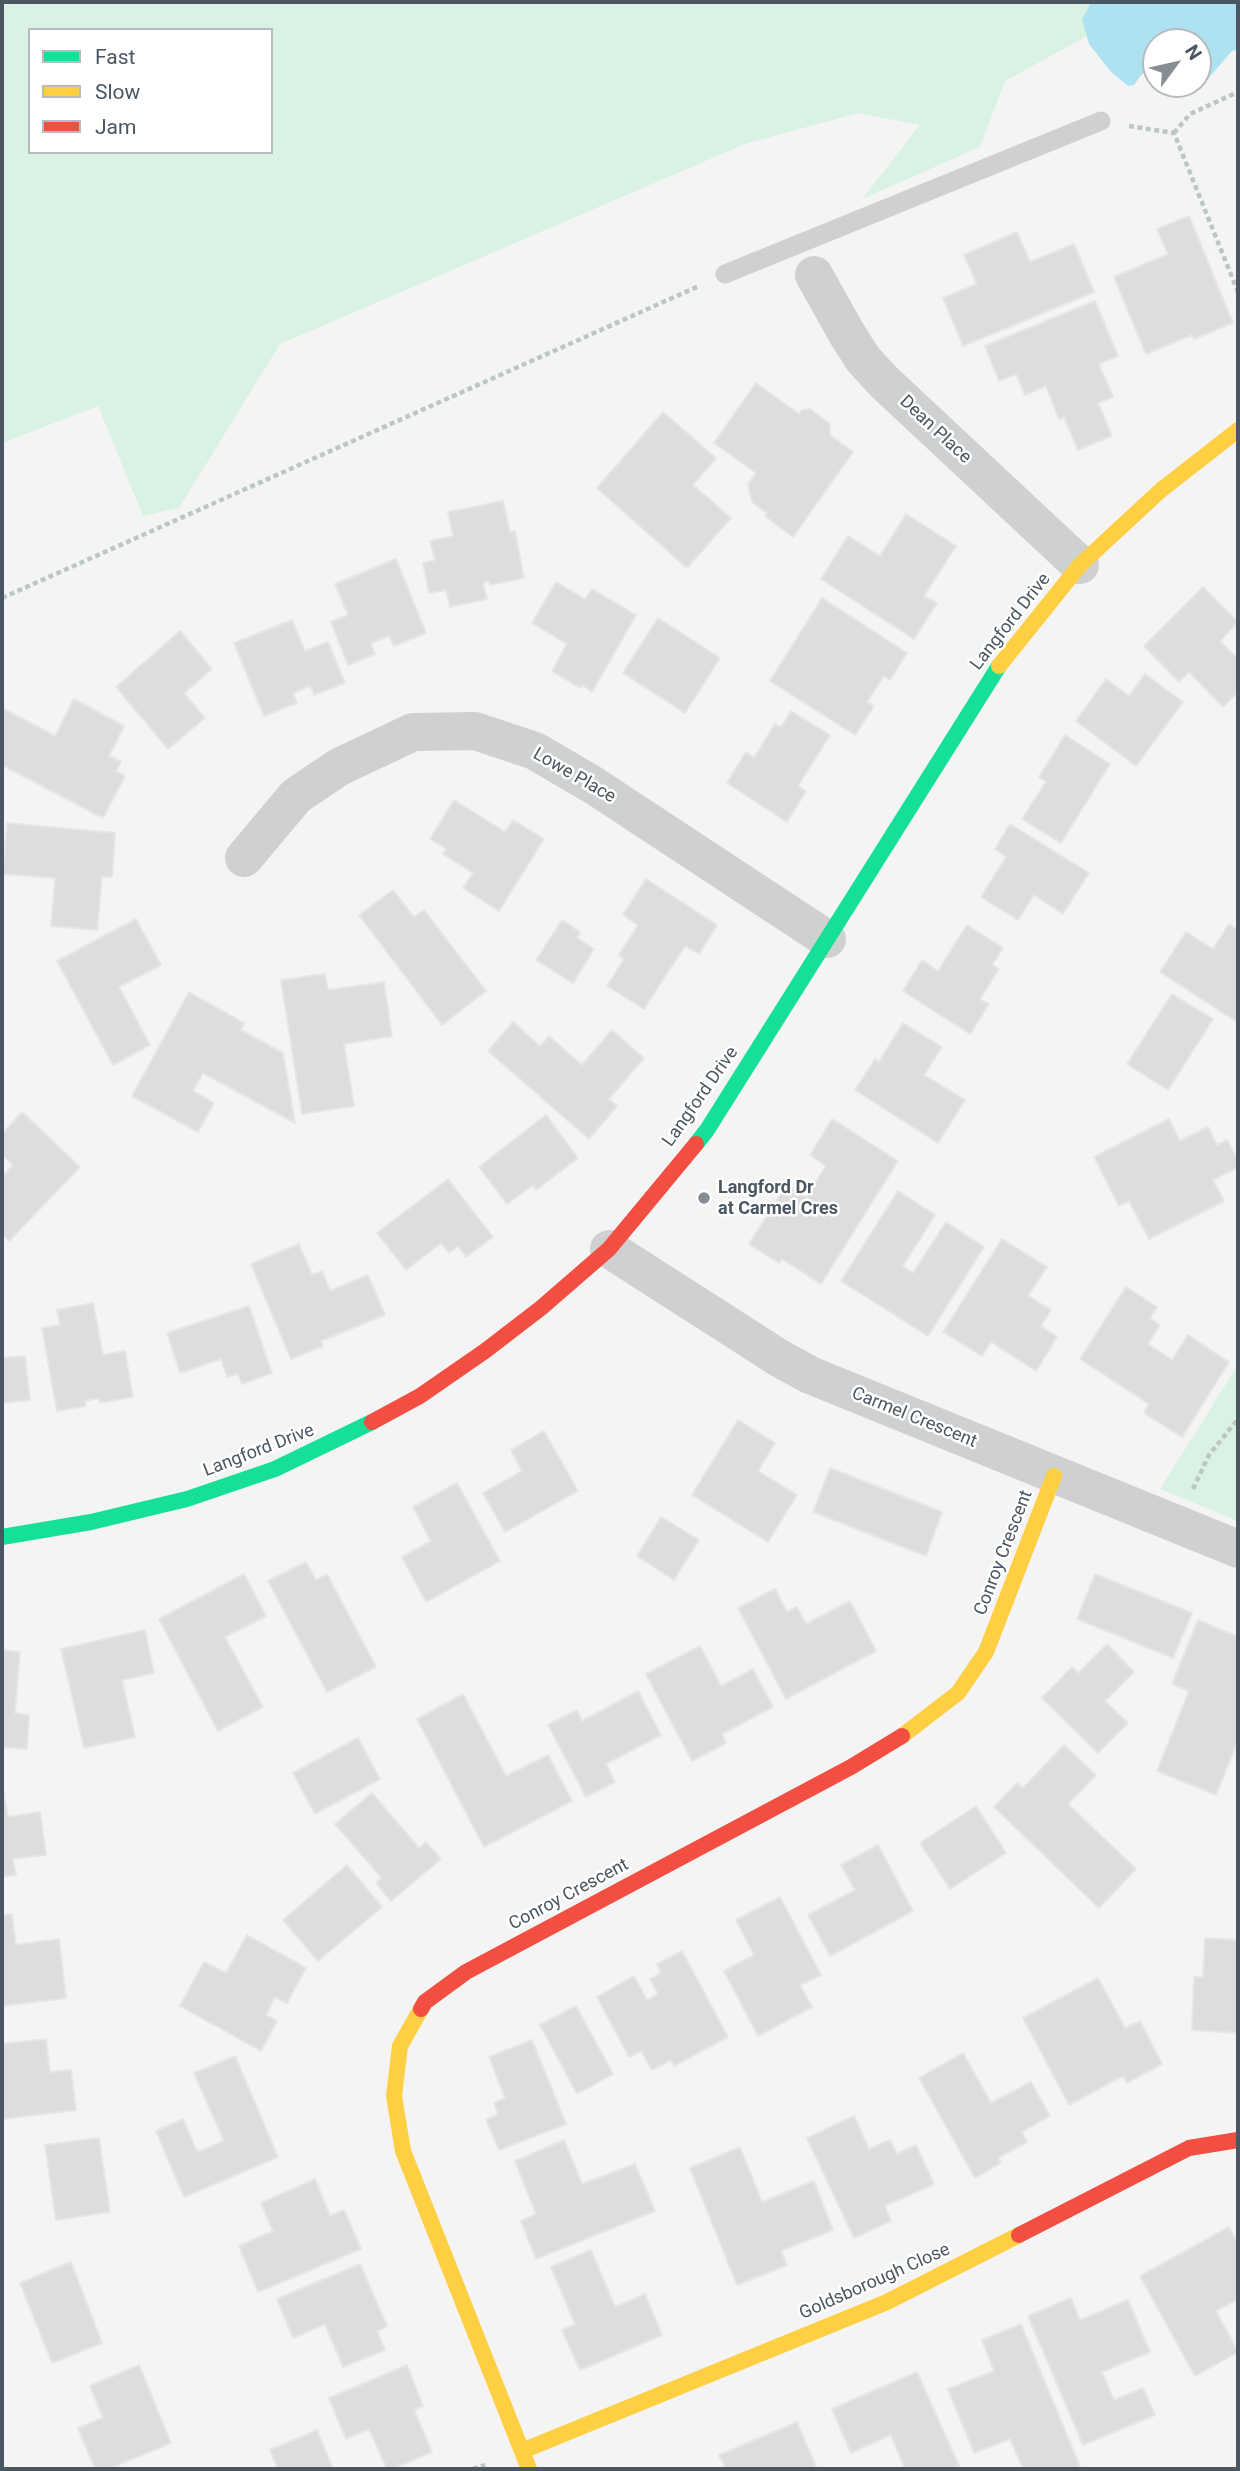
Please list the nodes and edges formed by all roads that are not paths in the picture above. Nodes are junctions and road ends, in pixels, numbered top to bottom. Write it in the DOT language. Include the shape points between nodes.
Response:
graph roads {
  1 [pos="1101,121"];
  2 [pos="806,260"];
  3 [pos="725,274"];
  4 [pos="1238,430"];
  5 [pos="1080,565"];
  6 [pos="244,858"];
  7 [pos="827,939"];
  8 [pos="609,1249"];
  9 [pos="1054,1476"];
  10 [pos="2,1537"];
  11 [pos="1238,1549"];
  12 [pos="1238,2140"];
  13 [pos="522,2451"];
  14 [pos="529,2469"];
  1 -- 2 [label="lane"];
  2 -- 3 [label="lane"];
  2 -- 5 [label="street, Dean Place" via="858,351 883,381"];
  4 -- 5 [label="street, Langford Drive" via="1161,490"];
  5 -- 7 [label="street, Langford Drive" via="998,667"];
  6 -- 7 [label="street, Lowe Place" via="296,796 339,767 413,732 475,731 535,751 593,785"];
  7 -- 8 [label="street, Langford Drive" via="706,1130"];
  8 -- 9 [label="street, Carmel Crescent" via="810,1376"];
  8 -- 10 [label="street, Langford Drive" via="485,1351 420,1395 342,1438 275,1469 187,1499"];
  9 -- 11 [label="street, Carmel Crescent"];
  9 -- 13 [label="street, Conroy Crescent" via="986,1652 958,1693 914,1730 851,1767 466,1972 425,2002 400,2046 394,2096 403,2151"];
  12 -- 13 [label="street, Goldsborough Close" via="1189,2148 887,2302"];
  13 -- 14 [label="street, Conroy Crescent"];
}
